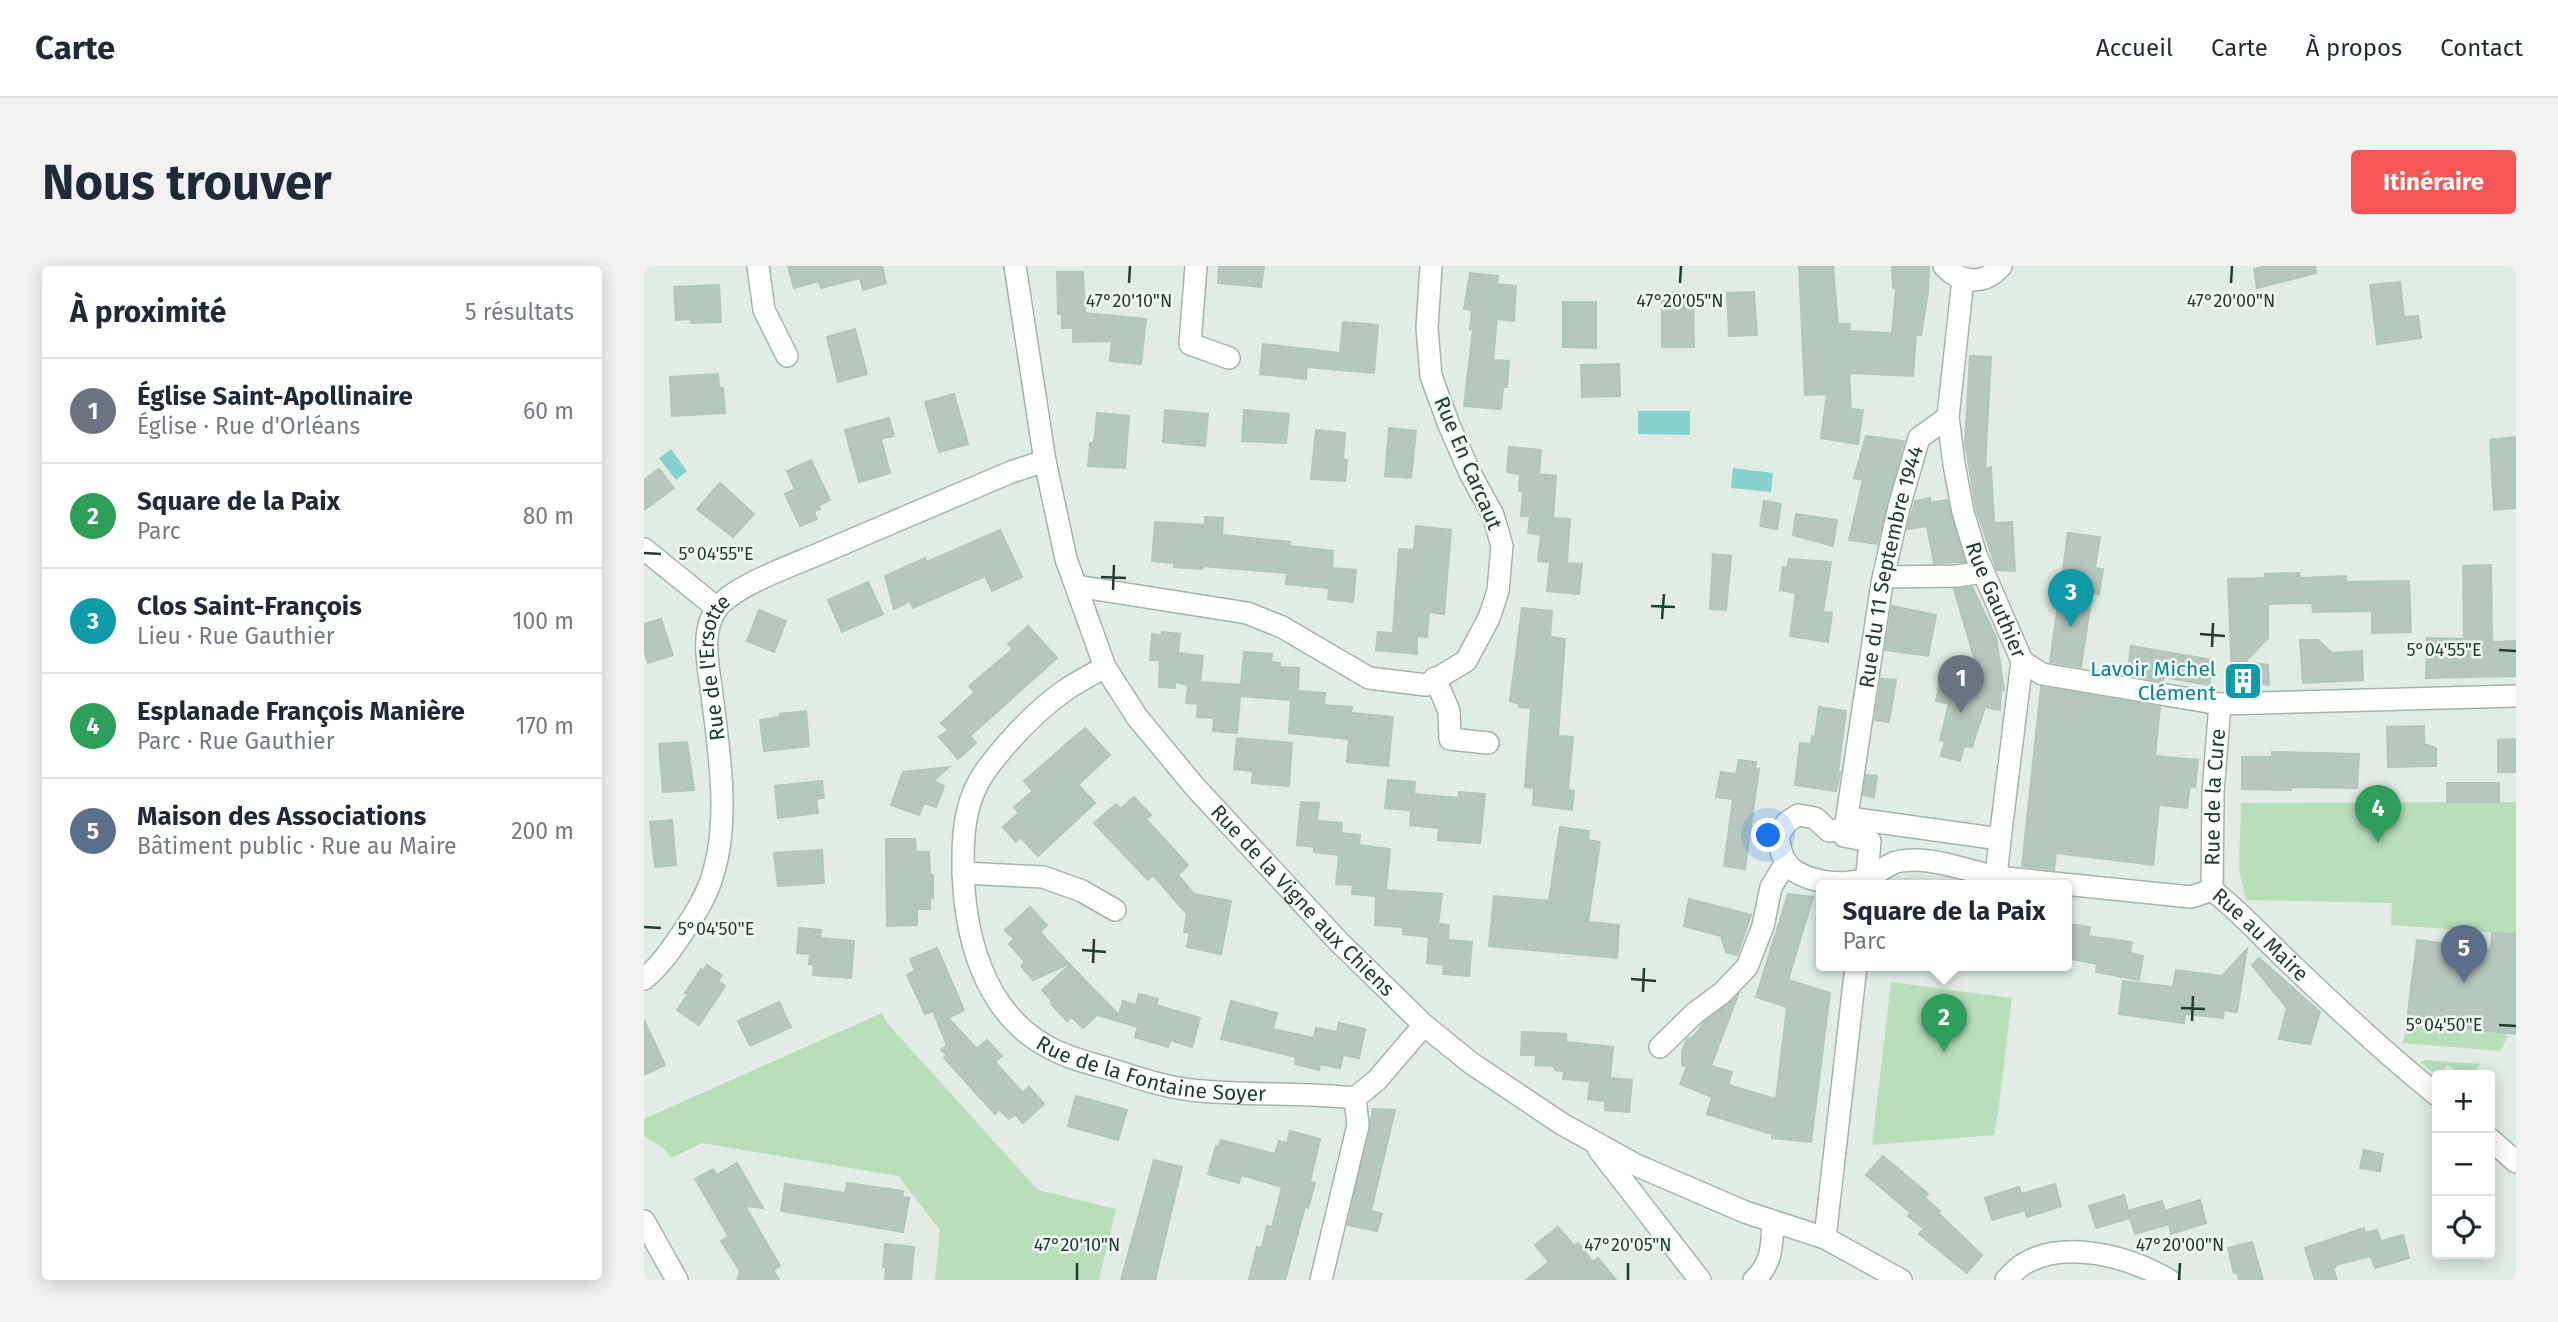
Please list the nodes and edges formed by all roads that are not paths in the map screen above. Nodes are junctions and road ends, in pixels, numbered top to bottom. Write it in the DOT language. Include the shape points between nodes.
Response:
graph roads {
  1 [pos="758,266"];
  2 [pos="1015,266"];
  3 [pos="1196,266"];
  4 [pos="1431,266"];
  5 [pos="1944,266"];
  6 [pos="2001,266"];
  7 [pos="1963,279"];
  8 [pos="787,356"];
  9 [pos="1229,358"];
  10 [pos="1948,417"];
  11 [pos="1045,461"];
  12 [pos="644,549"];
  13 [pos="1983,572"];
  14 [pos="1884,577"];
  15 [pos="1076,586"];
  16 [pos="717,608"];
  17 [pos="2022,661"];
  18 [pos="1105,667"];
  19 [pos="1436,678"];
  20 [pos="2516,696"];
  21 [pos="2220,704"];
  22 [pos="1488,743"];
  23 [pos="1846,829"];
  24 [pos="2000,838"];
  25 [pos="1786,863"];
  26 [pos="963,873"];
  27 [pos="1996,877"];
  28 [pos="1825,880"];
  29 [pos="1866,880"];
  30 [pos="1869,880"];
  31 [pos="2025,880"];
  32 [pos="2072,885"];
  33 [pos="2212,890"];
  34 [pos="1115,910"];
  35 [pos="1855,971"];
  36 [pos="644,979"];
  37 [pos="1424,1025"];
  38 [pos="1660,1047"];
  39 [pos="2432,1092"];
  40 [pos="1355,1098"];
  41 [pos="1594,1142"];
  42 [pos="2495,1143"];
  43 [pos="2516,1162"];
  44 [pos="644,1221"];
  45 [pos="1773,1222"];
  46 [pos="1825,1238"];
  47 [pos="677,1280"];
  48 [pos="1321,1280"];
  49 [pos="1700,1280"];
  50 [pos="1754,1280"];
  51 [pos="1900,1280"];
  52 [pos="2006,1280"];
  53 [pos="2169,1280"];
  1 -- 8 [label="street" via="764,310"];
  2 -- 11 [label="street, Rue de la Vigne aux Chiens"];
  3 -- 9 [label="street" via="1190,344"];
  4 -- 19 [label="street, Rue En Carcaut" via="1427,328 1432,376 1459,449 1493,515 1502,547 1489,618 1466,661"];
  5 -- 7 [label="street"];
  6 -- 7 [label="street" via="1986,278"];
  7 -- 10 [label="street"];
  10 -- 13 [label="street, Rue Gauthier" via="1963,512"];
  10 -- 14 [label="street, Rue du 11 Septembre 1944" via="1919,438"];
  11 -- 15 [label="street, Rue de la Vigne aux Chiens"];
  11 -- 16 [label="street, Rue de l'Ersotte" via="792,566 743,588"];
  12 -- 16 [label="street"];
  13 -- 14 [label="street"];
  13 -- 17 [label="street, Rue Gauthier"];
  14 -- 23 [label="street, Rue du 11 Septembre 1944"];
  15 -- 18 [label="street, Rue de la Vigne aux Chiens"];
  15 -- 19 [label="street, Rue En Carcaut" via="1247,613 1282,627 1369,678 1426,685"];
  16 -- 36 [label="street, Rue de l'Ersotte" via="708,630 707,658 722,812 718,854 695,915 667,957"];
  17 -- 21 [label="street, Rue Gauthier" via="2042,674"];
  17 -- 24 [label="street"];
  18 -- 26 [label="street, Rue de la Fontaine Soyer" via="1041,711 985,771 963,828"];
  18 -- 37 [label="street, Rue de la Vigne aux Chiens" via="1138,717 1195,787 1338,941"];
  19 -- 22 [label="street" via="1449,711 1450,739"];
  20 -- 21 [label="street, Rue Gauthier"];
  21 -- 33 [label="street, Rue de la Cure"];
  23 -- 24 [label="street" via="1856,819"];
  23 -- 25 [label="street" via="1829,831 1815,818 1798,815 1778,835"];
  23 -- 29 [label="street" via="1844,836 1870,841"];
  24 -- 27 [label="street"];
  25 -- 28 [label="street" via="1797,873"];
  25 -- 38 [label="street" via="1771,887 1763,926 1747,967"];
  26 -- 34 [label="street" via="1043,877 1082,891"];
  26 -- 40 [label="street, Rue de la Fontaine Soyer" via="970,936 991,990 1015,1021 1048,1047 1177,1088"];
  27 -- 30 [label="street, Rue au Maire" via="1919,860 1892,862"];
  27 -- 31 [label="street, Rue au Maire"];
  32 -- 33 [label="street, Rue au Maire" via="2191,897"];
  33 -- 39 [label="street, Rue au Maire"];
  35 -- 46 [label="street"];
  37 -- 40 [label="street" via="1377,1080"];
  37 -- 41 [label="street, Rue de la Vigne aux Chiens" via="1501,1084"];
  40 -- 48 [label="street" via="1358,1125"];
  41 -- 45 [label="street, Rue de la Vigne aux Chiens" via="1669,1181"];
  41 -- 49 [label="street"];
  42 -- 43 [label="street"];
  44 -- 47 [label="street"];
  45 -- 46 [label="street, Rue de la Vigne aux Chiens"];
  45 -- 50 [label="street" via="1771,1254"];
  46 -- 51 [label="street, Rue de la Vigne aux Chiens"];
  52 -- 53 [label="street" via="2024,1264 2056,1253 2104,1254"];
}
